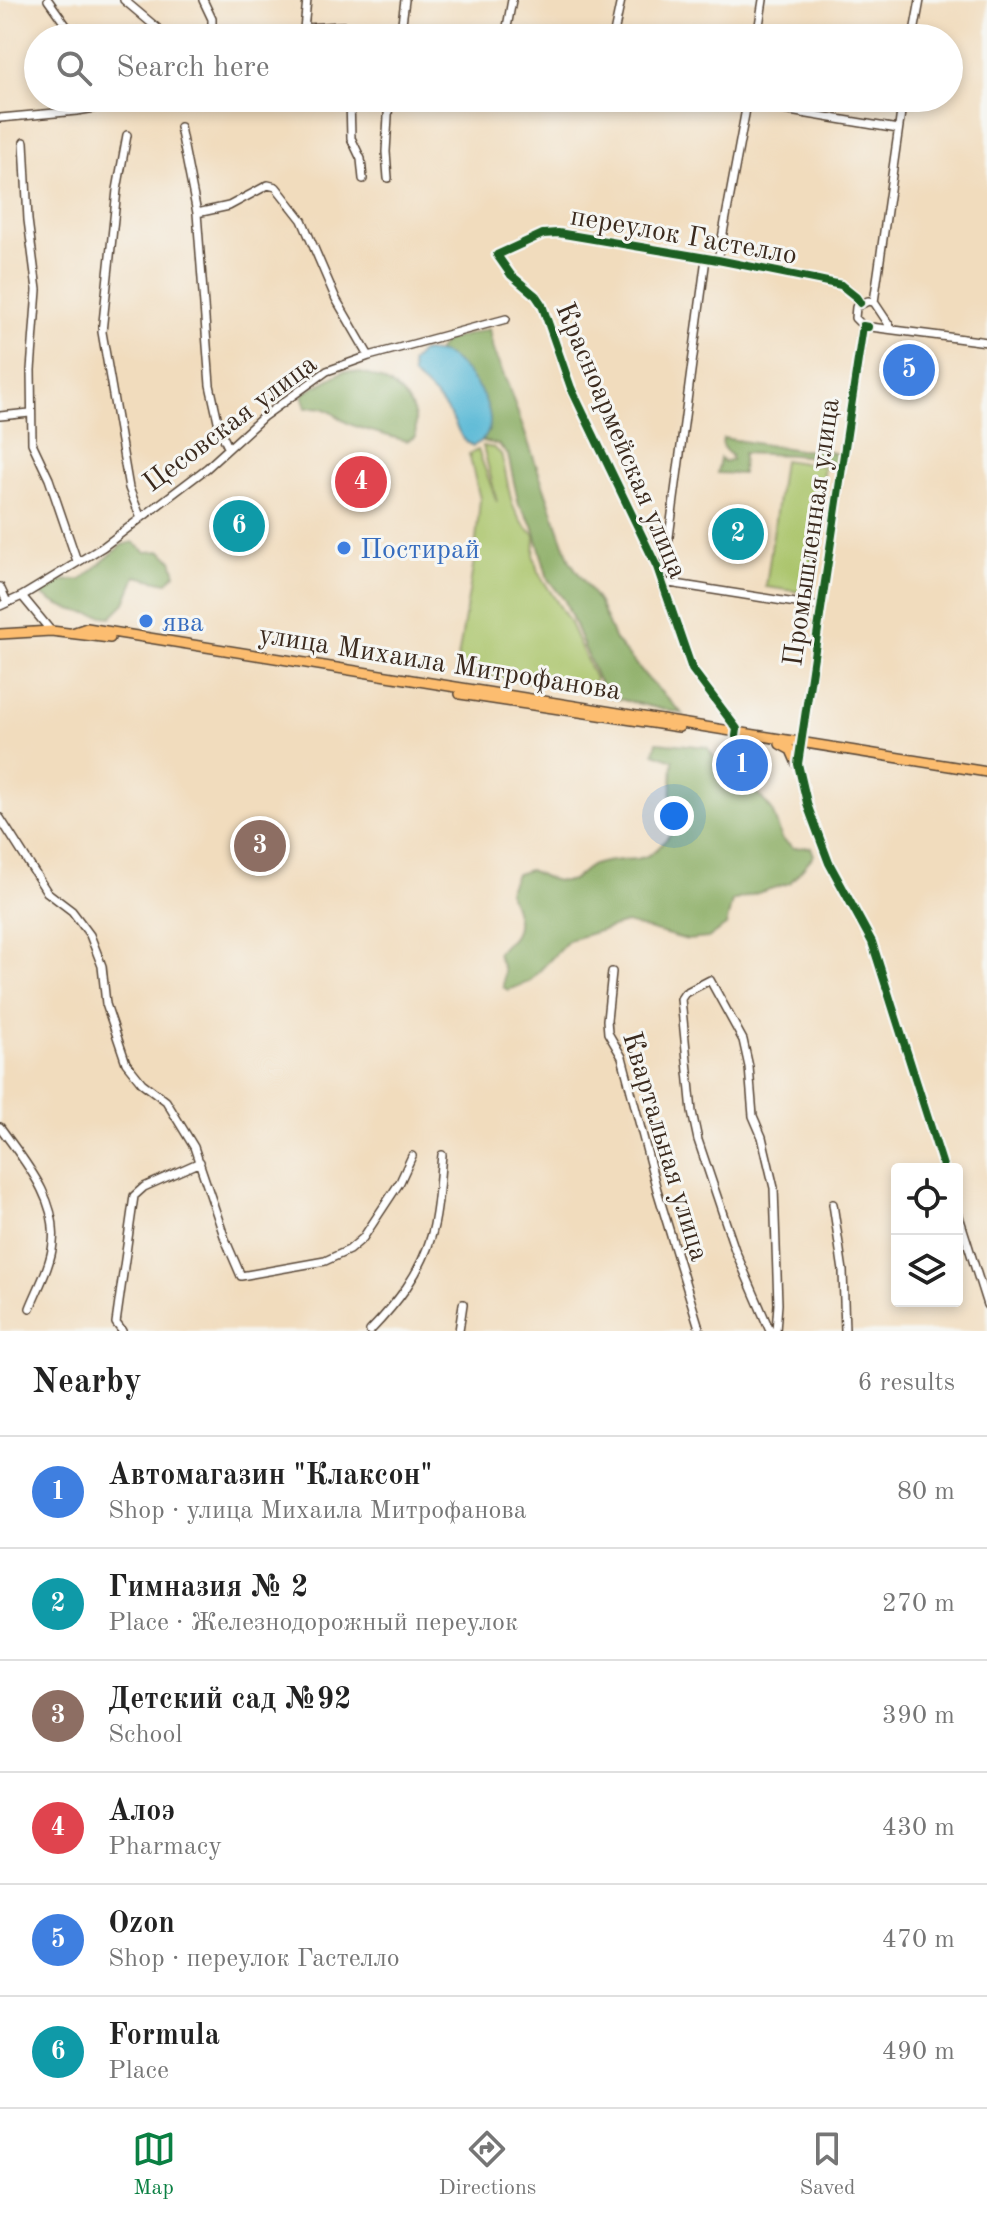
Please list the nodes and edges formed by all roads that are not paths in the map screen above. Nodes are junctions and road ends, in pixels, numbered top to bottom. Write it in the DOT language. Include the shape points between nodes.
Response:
graph roads {
  1 [pos="48,0"];
  2 [pos="124,0"];
  3 [pos="203,0"];
  4 [pos="307,0"];
  5 [pos="405,0"];
  6 [pos="512,0"];
  7 [pos="621,0"];
  8 [pos="763,0"];
  9 [pos="920,0"];
  10 [pos="65,24"];
  11 [pos="152,24"];
  12 [pos="212,24"];
  13 [pos="305,24"];
  14 [pos="402,24"];
  15 [pos="508,24"];
  16 [pos="616,24"];
  17 [pos="759,24"];
  18 [pos="916,24"];
  19 [pos="66,112"];
  20 [pos="350,112"];
  21 [pos="388,112"];
  22 [pos="745,112"];
  23 [pos="806,112"];
  24 [pos="901,112"];
  25 [pos="0,118"];
  26 [pos="180,127"];
  27 [pos="898,129"];
  28 [pos="127,135"];
  29 [pos="24,142"];
  30 [pos="388,178"];
  31 [pos="363,179"];
  32 [pos="197,213"];
  33 [pos="497,255"];
  34 [pos="706,258"];
  35 [pos="718,260"];
  36 [pos="867,302"];
  37 [pos="881,313"];
  38 [pos="506,319"];
  39 [pos="865,327"];
  40 [pos="892,329"];
  41 [pos="987,342"];
  42 [pos="369,356"];
  43 [pos="30,413"];
  44 [pos="0,416"];
  45 [pos="228,447"];
  46 [pos="140,516"];
  47 [pos="77,561"];
  48 [pos="663,582"];
  49 [pos="0,587"];
  50 [pos="22,596"];
  51 [pos="3,604"];
  52 [pos="821,607"];
  53 [pos="51,631"];
  54 [pos="0,634"];
  55 [pos="737,734"];
  56 [pos="780,744"];
  57 [pos="801,744"];
  58 [pos="798,766"];
  59 [pos="987,772"];
  60 [pos="0,818"];
  61 [pos="612,972"];
  62 [pos="0,1127"];
  63 [pos="442,1155"];
  64 [pos="412,1156"];
  65 [pos="200,1162"];
  66 [pos="942,1163"];
  67 [pos="833,1204"];
  68 [pos="963,1229"];
  69 [pos="463,1304"];
  70 [pos="987,1305"];
  71 [pos="30,1308"];
  72 [pos="122,1331"];
  73 [pos="370,1331"];
  74 [pos="459,1331"];
  75 [pos="700,1331"];
  76 [pos="773,1331"];
  77 [pos="845,1331"];
  1 -- 10 [label="street"];
  2 -- 11 [label="street"];
  3 -- 12 [label="street"];
  4 -- 13 [label="street"];
  5 -- 14 [label="street"];
  6 -- 15 [label="street"];
  7 -- 16 [label="street"];
  8 -- 17 [label="street"];
  9 -- 18 [label="street"];
  19 -- 25 [label="street"];
  20 -- 31 [label="street" via="351,140"];
  21 -- 30 [label="street"];
  22 -- 35 [label="street"];
  23 -- 27 [label="street"];
  24 -- 27 [label="street"];
  26 -- 32 [label="street"];
  27 -- 36 [label="street"];
  28 -- 46 [label="street" via="102,332 129,488"];
  29 -- 43 [label="street" via="37,290"];
  32 -- 42 [label="street" via="229,206 268,185 276,187 302,220 336,299"];
  32 -- 45 [label="street" via="210,385"];
  33 -- 34 [label="street, переулок Гастелло" via="543,234 558,233"];
  33 -- 48 [label="street, Красноармейская улица" via="542,305 571,388"];
  34 -- 35 [label="street, переулок Гастелло"];
  34 -- 48 [label="street"];
  35 -- 36 [label="street, переулок Гастелло" via="841,285"];
  36 -- 37 [label="street"];
  36 -- 39 [label="street" via="854,313"];
  37 -- 39 [label="street" via="878,323"];
  37 -- 40 [label="street"];
  38 -- 42 [label="street, Цесовская улица"];
  39 -- 40 [label="street"];
  39 -- 52 [label="street, Промышленная улица"];
  40 -- 41 [label="street"];
  42 -- 45 [label="street, Цесовская улица" via="301,387"];
  43 -- 44 [label="street"];
  43 -- 47 [label="street" via="33,450 49,479"];
  45 -- 46 [label="street, Цесовская улица"];
  46 -- 47 [label="street, Цесовская улица"];
  47 -- 50 [label="street, Цесовская улица"];
  48 -- 52 [label="street"];
  48 -- 55 [label="street, Красноармейская улица" via="692,669"];
  49 -- 51 [label="street"];
  50 -- 51 [label="street, Цесовская улица"];
  50 -- 53 [label="street"];
  52 -- 57 [label="street, Промышленная улица"];
  53 -- 54 [label="main road, улица Михаила Митрофанова"];
  53 -- 55 [label="main road, улица Михаила Митрофанова"];
  55 -- 56 [label="main road, улица Михаила Митрофанова"];
  55 -- 57 [label="main road, улица Михаила Митрофанова"];
  56 -- 57 [label="main road, улица Михаила Митрофанова"];
  56 -- 58 [label="main road" via="791,750"];
  57 -- 58 [label="street"];
  57 -- 59 [label="main road, улица Михаила Митрофанова"];
  58 -- 66 [label="street" via="829,863 872,942"];
  60 -- 65 [label="street" via="47,892 72,911 90,935 126,1063 166,1101"];
  61 -- 75 [label="street, Квартальная улица" via="608,1033 622,1057"];
  62 -- 71 [label="street" via="39,1182 53,1223 53,1246"];
  63 -- 73 [label="street" via="428,1246 399,1300"];
  64 -- 65 [label="street" via="363,1238 349,1250 325,1261 241,1276"];
  65 -- 72 [label="street" via="134,1196 116,1323"];
  67 -- 77 [label="street"];
  68 -- 70 [label="street"];
  69 -- 74 [label="street"];
  76 -- 76 [label="street" via="778,1304 774,1188 754,1122 743,1040 710,980 681,999 692,1112 735,1250"];
}
